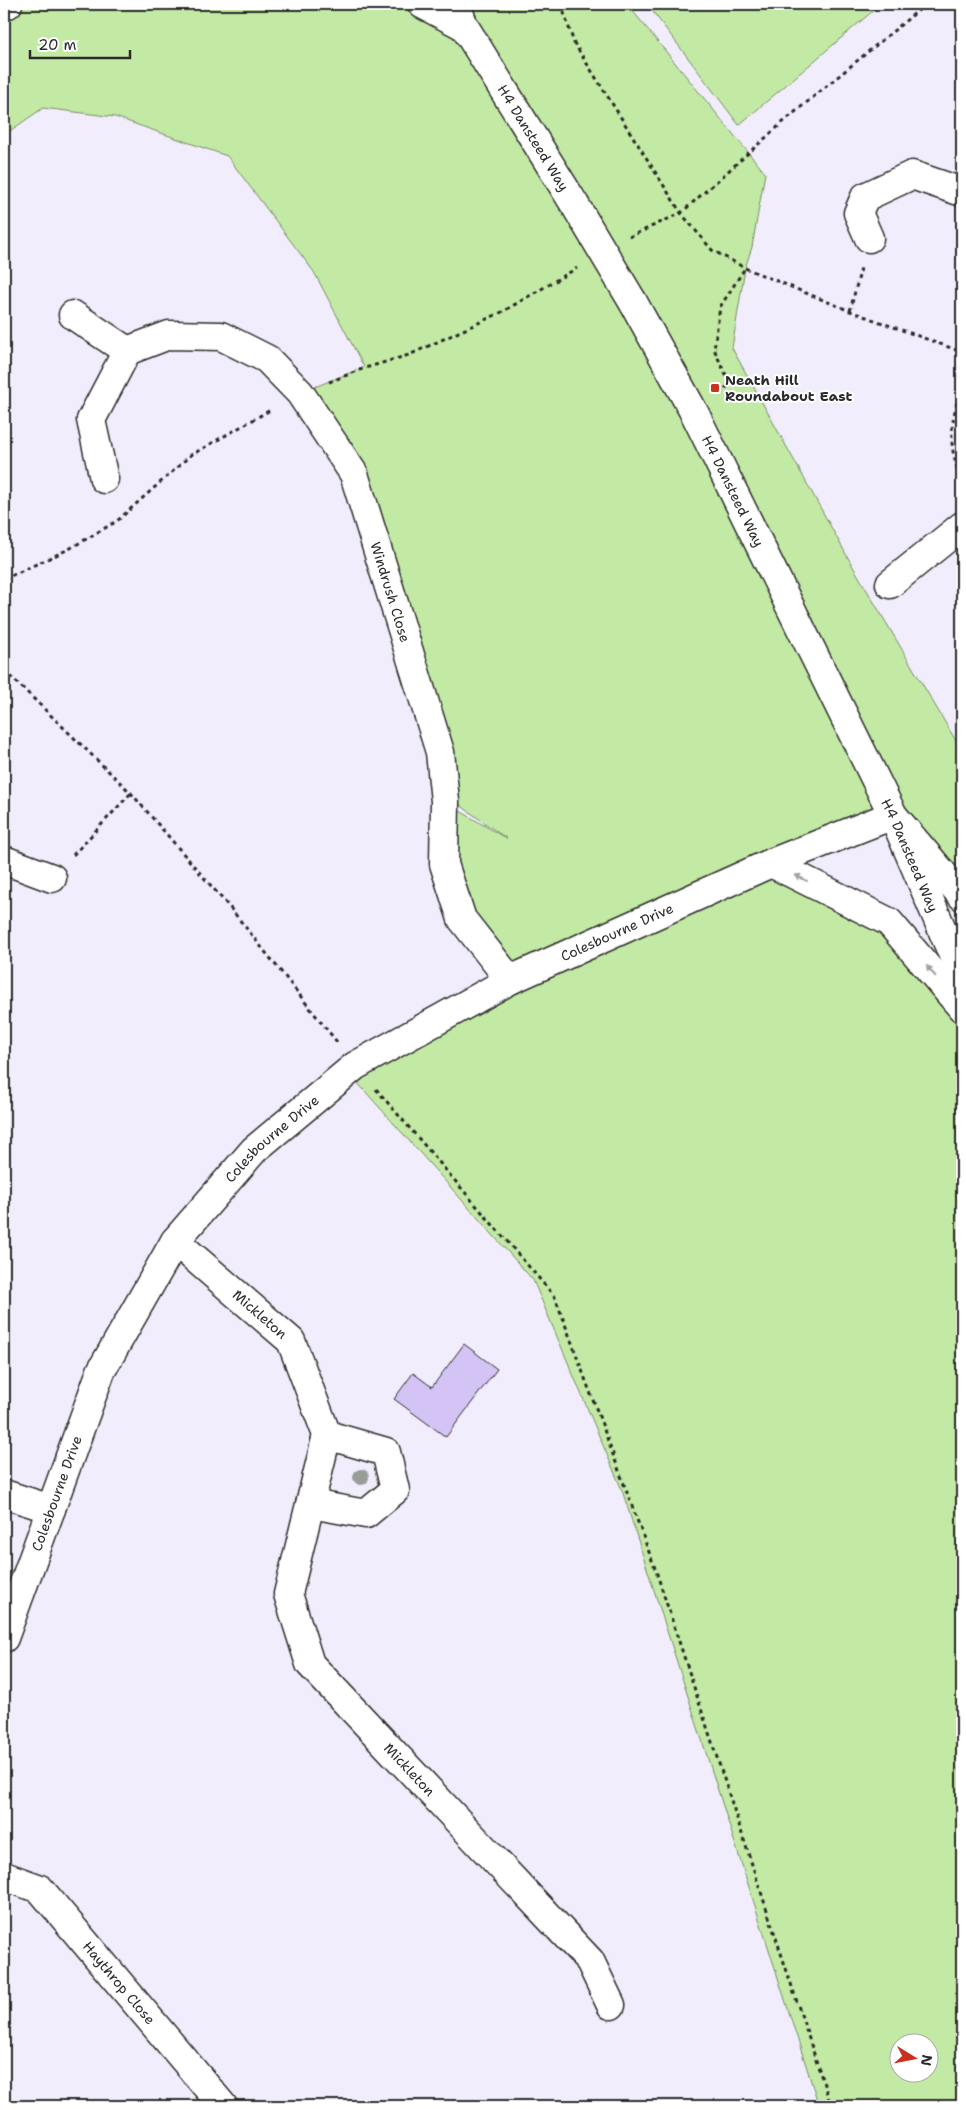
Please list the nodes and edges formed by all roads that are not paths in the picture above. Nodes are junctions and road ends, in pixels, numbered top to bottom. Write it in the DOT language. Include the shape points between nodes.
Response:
graph roads {
  1 [pos="8,4"];
  2 [pos="422,4"];
  3 [pos="4,6"];
  4 [pos="460,15"];
  5 [pos="962,192"];
  6 [pos="869,238"];
  7 [pos="73,315"];
  8 [pos="127,350"];
  9 [pos="104,478"];
  10 [pos="962,526"];
  11 [pos="890,584"];
  12 [pos="893,815"];
  13 [pos="4,860"];
  14 [pos="771,863"];
  15 [pos="52,878"];
  16 [pos="962,896"];
  17 [pos="962,976"];
  18 [pos="510,980"];
  19 [pos="962,1008"];
  20 [pos="175,1241"];
  21 [pos="327,1435"];
  22 [pos="4,1494"];
  23 [pos="311,1504"];
  24 [pos="51,1509"];
  25 [pos="4,1638"];
  26 [pos="4,1876"];
  27 [pos="611,2005"];
  28 [pos="223,2106"];
  1 -- 3 [label="street"];
  2 -- 4 [label="street, H4 Dansteed Way"];
  4 -- 12 [label="street, H4 Dansteed Way, bridge" via="633,302 695,414"];
  5 -- 6 [label="street" via="912,175 865,197 858,213"];
  7 -- 8 [label="street"];
  8 -- 9 [label="street" via="91,420"];
  8 -- 18 [label="street, Windrush Close" via="169,335 221,336 267,359 300,393 354,474 440,752 445,801 444,864 462,919"];
  10 -- 11 [label="street"];
  12 -- 14 [label="street, Colesbourne Drive"];
  12 -- 16 [label="street"];
  12 -- 17 [label="street, H4 Dansteed Way"];
  13 -- 15 [label="street"];
  14 -- 18 [label="street, Colesbourne Drive"];
  19 -- 14 [label="street, one-way" via="889,922"];
  18 -- 20 [label="street, Colesbourne Drive" via="355,1066 254,1150"];
  20 -- 21 [label="street, Mickleton" via="291,1341"];
  20 -- 24 [label="street, Colesbourne Drive" via="101,1371"];
  21 -- 23 [label="street, Mickleton"];
  21 -- 23 [label="street" via="386,1452 395,1490 366,1514"];
  22 -- 24 [label="street"];
  23 -- 27 [label="street, Mickleton" via="288,1594 310,1664 590,1961"];
  24 -- 25 [label="street, Colesbourne Drive"];
  26 -- 28 [label="street, Haythrop Close" via="40,1889"];
}
